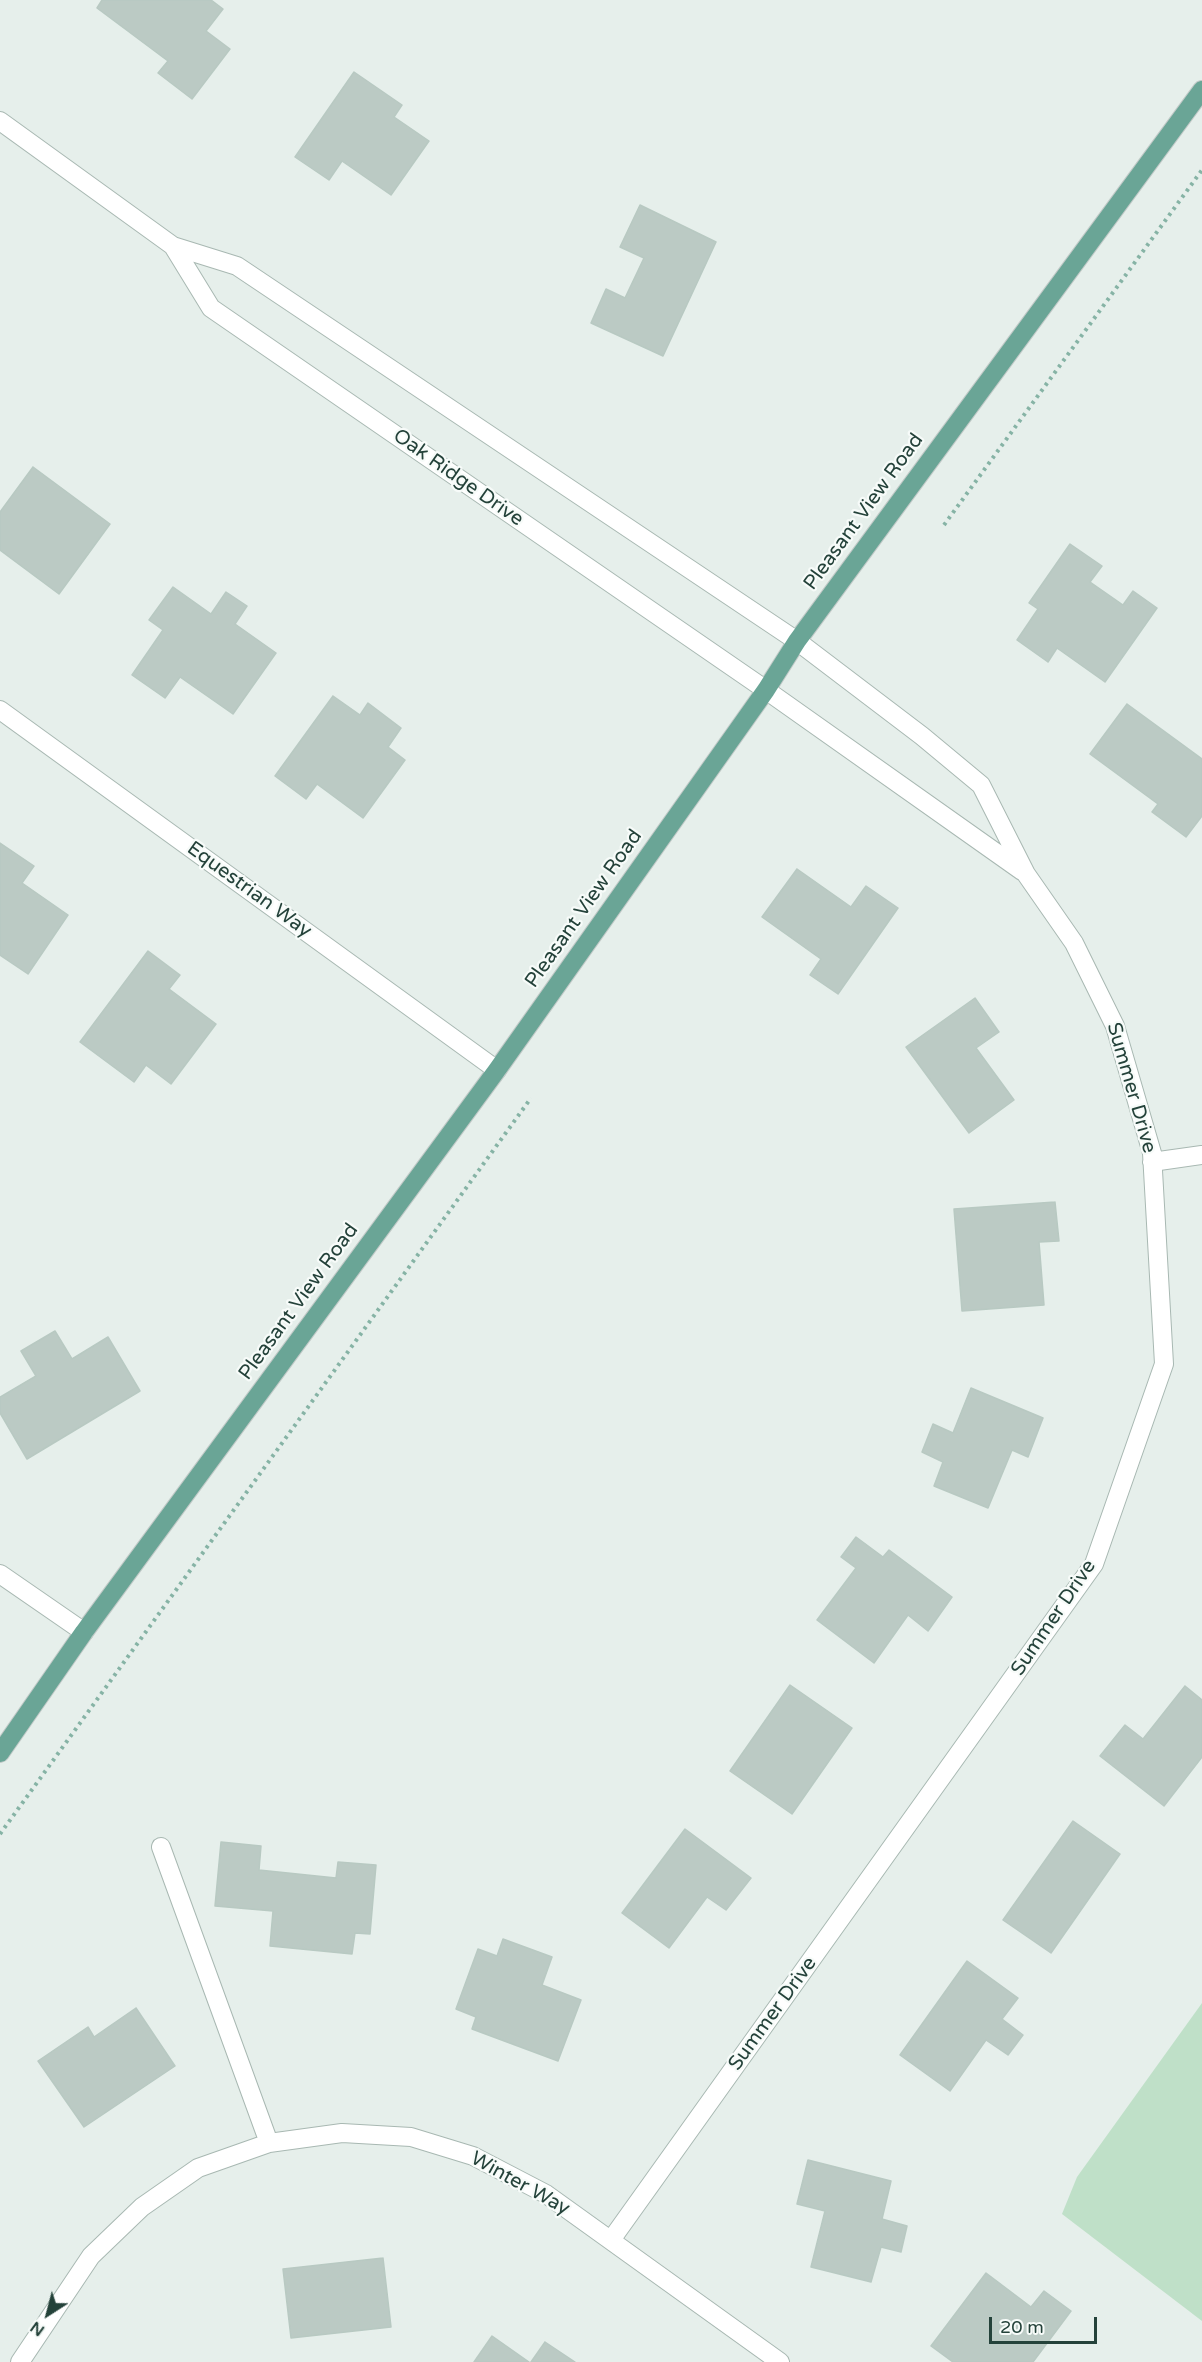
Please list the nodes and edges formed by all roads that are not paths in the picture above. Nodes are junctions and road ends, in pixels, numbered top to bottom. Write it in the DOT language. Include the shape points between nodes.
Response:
graph roads {
  1 [pos="1202,90"];
  2 [pos="0,122"];
  3 [pos="173,246"];
  4 [pos="798,641"];
  5 [pos="766,690"];
  6 [pos="0,710"];
  7 [pos="1026,873"];
  8 [pos="497,1070"];
  9 [pos="1202,1155"];
  10 [pos="1152,1162"];
  11 [pos="0,1574"];
  12 [pos="84,1632"];
  13 [pos="0,1752"];
  14 [pos="161,1847"];
  15 [pos="269,2143"];
  16 [pos="611,2240"];
  17 [pos="20,2362"];
  18 [pos="780,2362"];
  1 -- 4 [label="main road, Pleasant View Road"];
  2 -- 3 [label="street, Oak Ridge Drive"];
  3 -- 4 [label="street, Oak Ridge Drive" via="237,266"];
  3 -- 5 [label="street, Oak Ridge Drive" via="211,308"];
  4 -- 5 [label="main road, Pleasant View Road"];
  4 -- 7 [label="street, Summer Drive" via="981,785"];
  5 -- 7 [label="street, Summer Drive"];
  5 -- 8 [label="main road, Pleasant View Road"];
  6 -- 8 [label="street, Equestrian Way"];
  7 -- 10 [label="street, Summer Drive" via="1074,943 1115,1026"];
  8 -- 12 [label="main road, Pleasant View Road"];
  9 -- 10 [label="street"];
  10 -- 16 [label="street, Summer Drive" via="1164,1364 1094,1564"];
  11 -- 12 [label="street"];
  12 -- 13 [label="main road, Pleasant View Road"];
  14 -- 15 [label="street"];
  15 -- 16 [label="street, Winter Way" via="342,2133 411,2137 473,2156 546,2194"];
  15 -- 17 [label="street, Winter Way" via="198,2168 142,2207 91,2256"];
  16 -- 18 [label="street, Winter Way"];
}
